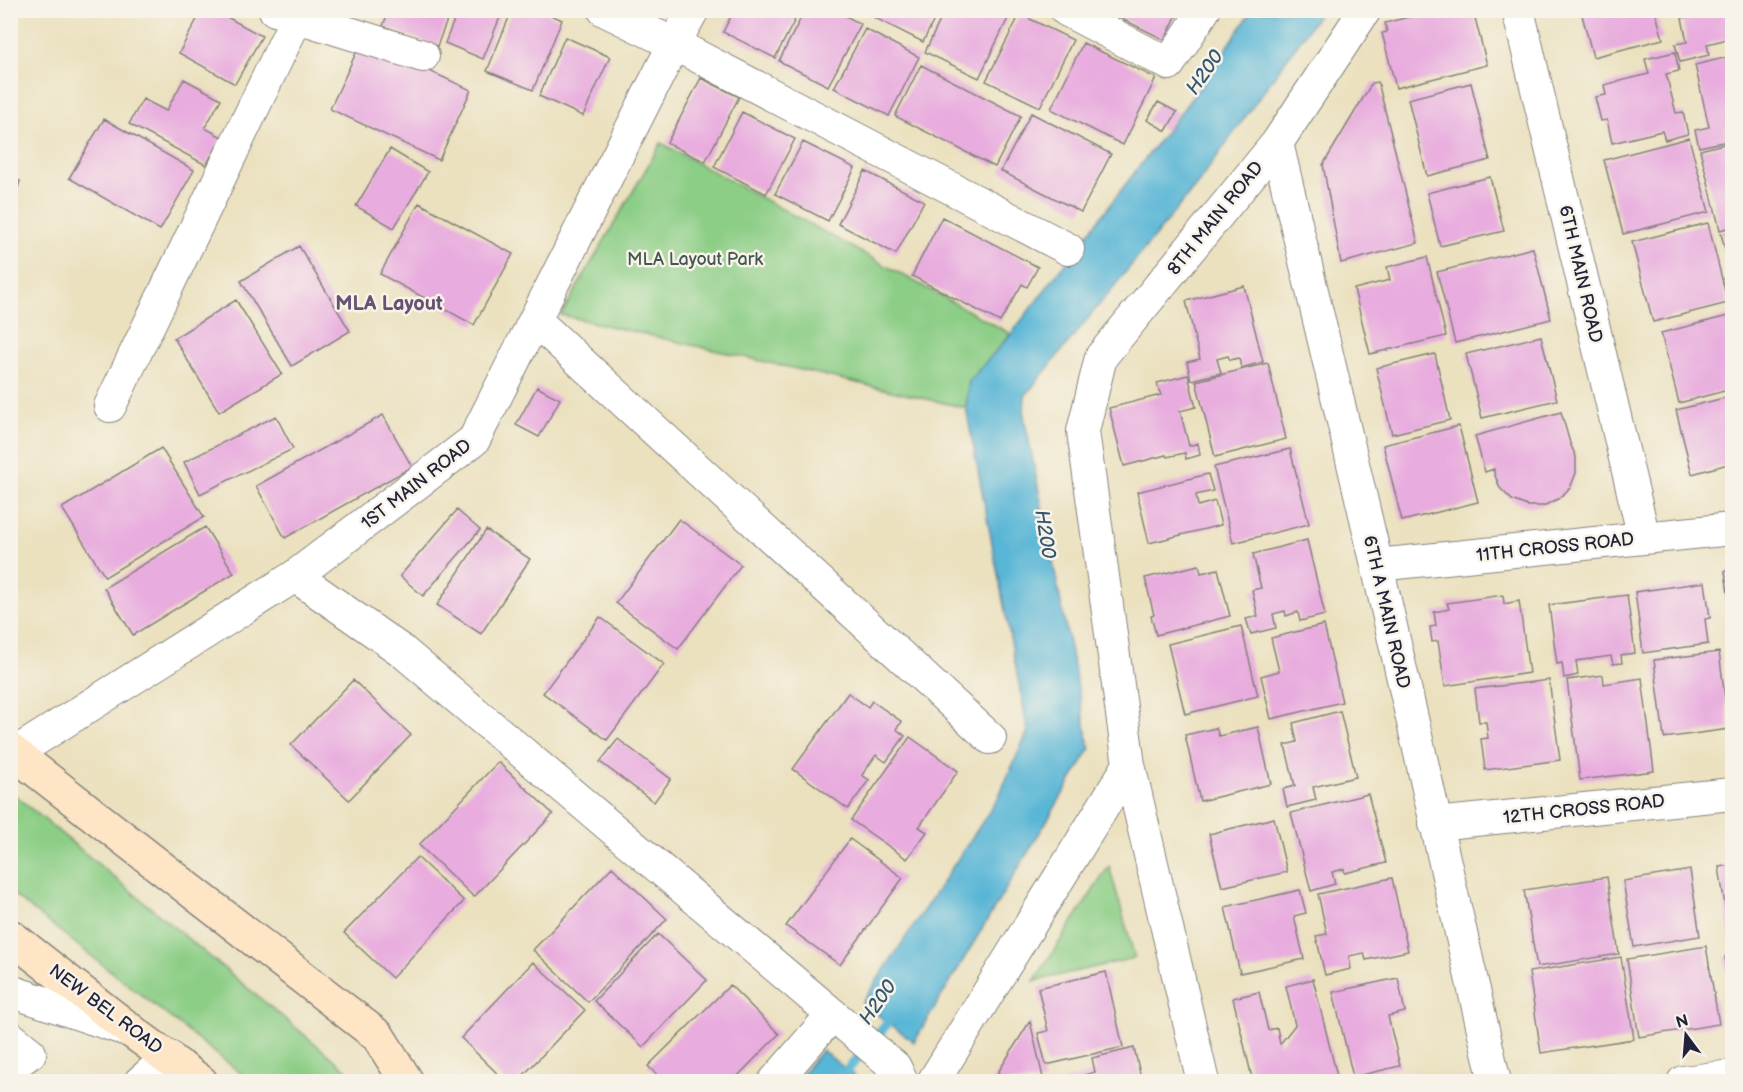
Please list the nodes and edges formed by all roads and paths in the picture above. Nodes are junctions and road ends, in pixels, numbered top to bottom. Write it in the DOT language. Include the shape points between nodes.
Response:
graph roads {
  1 [pos="604,10"];
  2 [pos="693,10"];
  3 [pos="1066,10"];
  4 [pos="1204,10"];
  5 [pos="1365,10"];
  6 [pos="1518,10"];
  7 [pos="286,14"];
  8 [pos="674,44"];
  9 [pos="423,56"];
  10 [pos="1277,142"];
  11 [pos="1068,249"];
  12 [pos="535,320"];
  13 [pos="110,406"];
  14 [pos="1732,529"];
  15 [pos="1644,538"];
  16 [pos="1377,565"];
  17 [pos="295,576"];
  18 [pos="990,738"];
  19 [pos="13,751"];
  20 [pos="1129,765"];
  21 [pos="1732,794"];
  22 [pos="1436,824"];
  23 [pos="10,936"];
  24 [pos="10,991"];
  25 [pos="839,1021"];
  26 [pos="134,1032"];
  27 [pos="10,1037"];
  28 [pos="169,1057"];
  29 [pos="10,1067"];
  30 [pos="898,1074"];
  31 [pos="1732,1076"];
  32 [pos="140,1082"];
  33 [pos="201,1082"];
  34 [pos="407,1082"];
  35 [pos="774,1082"];
  36 [pos="933,1082"];
  37 [pos="1203,1082"];
  38 [pos="1495,1082"];
  39 [pos="1683,1082"];
  1 -- 8 [label="street"];
  2 -- 8 [label="street, 1ST MAIN ROAD"];
  3 -- 4 [label="street" via="1169,64"];
  5 -- 10 [label="street, 8TH MAIN ROAD"];
  6 -- 15 [label="street, 6TH MAIN ROAD"];
  7 -- 9 [label="street"];
  7 -- 13 [label="street"];
  8 -- 11 [label="street"];
  8 -- 12 [label="street, 1ST MAIN ROAD"];
  10 -- 16 [label="street, 6TH A MAIN ROAD"];
  10 -- 20 [label="street, 8TH MAIN ROAD" via="1101,357 1083,431"];
  12 -- 17 [label="street, 1ST MAIN ROAD" via="474,440"];
  12 -- 18 [label="street"];
  14 -- 15 [label="street, 11TH CROSS ROAD"];
  15 -- 16 [label="street, 11TH CROSS ROAD"];
  16 -- 22 [label="street, 6TH A MAIN ROAD"];
  17 -- 19 [label="street, 1ST MAIN ROAD"];
  17 -- 25 [label="street" via="402,651"];
  19 -- 34 [label="street" via="378,1036"];
  20 -- 36 [label="street"];
  20 -- 37 [label="street"];
  21 -- 22 [label="street, 12TH CROSS ROAD"];
  22 -- 38 [label="street, 6TH A MAIN ROAD"];
  23 -- 26 [label="street, NEW BEL ROAD"];
  24 -- 26 [label="street"];
  25 -- 30 [label="street"];
  25 -- 35 [label="street"];
  26 -- 28 [label="street, NEW BEL ROAD"];
  27 -- 29 [label="street" via="30,1053"];
  28 -- 32 [label="street"];
  28 -- 33 [label="street, NEW BEL ROAD"];
  31 -- 39 [label="street"];
}
